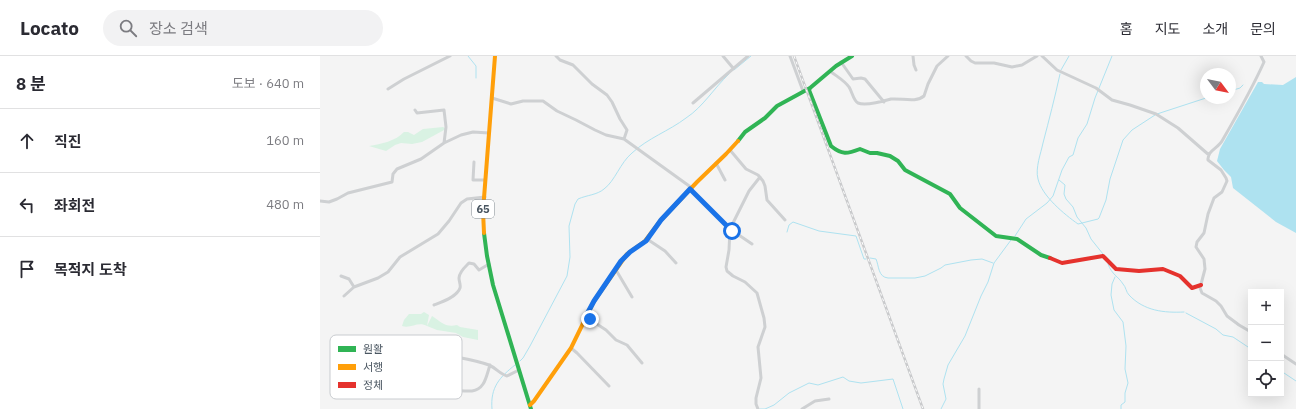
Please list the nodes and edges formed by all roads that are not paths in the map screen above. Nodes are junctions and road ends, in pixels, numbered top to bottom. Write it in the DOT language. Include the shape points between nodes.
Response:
graph roads {
  1 [pos="450,56"];
  2 [pos="495,56"];
  3 [pos="556,56"];
  4 [pos="723,56"];
  5 [pos="748,56"];
  6 [pos="790,56"];
  7 [pos="852,56"];
  8 [pos="913,56"];
  9 [pos="948,56"];
  10 [pos="966,56"];
  11 [pos="1037,56"];
  12 [pos="1042,56"];
  13 [pos="1261,56"];
  14 [pos="841,62"];
  15 [pos="733,68"];
  16 [pos="830,70"];
  17 [pos="916,70"];
  18 [pos="810,88"];
  19 [pos="388,89"];
  20 [pos="803,91"];
  21 [pos="492,98"];
  22 [pos="884,102"];
  23 [pos="693,104"];
  24 [pos="415,110"];
  25 [pos="489,132"];
  26 [pos="624,139"];
  27 [pos="444,143"];
  28 [pos="730,150"];
  29 [pos="1209,155"];
  30 [pos="474,162"];
  31 [pos="716,163"];
  32 [pos="760,177"];
  33 [pos="485,180"];
  34 [pos="725,180"];
  35 [pos="691,188"];
  36 [pos="485,197"];
  37 [pos="320,201"];
  38 [pos="785,220"];
  39 [pos="730,229"];
  40 [pos="647,239"];
  41 [pos="752,244"];
  42 [pos="676,263"];
  43 [pos="489,264"];
  44 [pos="616,270"];
  45 [pos="341,276"];
  46 [pos="1200,285"];
  47 [pos="354,287"];
  48 [pos="344,296"];
  49 [pos="632,297"];
  50 [pos="434,305"];
  51 [pos="586,316"];
  52 [pos="1248,330"];
  53 [pos="571,348"];
  54 [pos="1284,356"];
  55 [pos="462,358"];
  56 [pos="642,363"];
  57 [pos="1296,364"];
  58 [pos="490,365"];
  59 [pos="519,368"];
  60 [pos="609,386"];
  61 [pos="979,389"];
  62 [pos="462,391"];
  63 [pos="829,399"];
  64 [pos="531,407"];
  65 [pos="758,409"];
  66 [pos="802,409"];
  67 [pos="980,409"];
  1 -- 19 [label="street"];
  2 -- 21 [label="street, 65"];
  3 -- 26 [label="street" via="557,59 573,65 609,98 627,130"];
  4 -- 15 [label="street"];
  5 -- 15 [label="street"];
  6 -- 20 [label="street"];
  7 -- 14 [label="street"];
  8 -- 17 [label="street"];
  9 -- 22 [label="street" via="937,66 923,97"];
  10 -- 11 [label="street" via="976,63 994,62 1012,67 1022,65"];
  12 -- 29 [label="street" via="1057,70 1096,88 1112,100 1153,113 1178,128"];
  13 -- 29 [label="street" via="1264,62 1256,81 1221,143"];
  14 -- 16 [label="street"];
  14 -- 22 [label="street" via="853,79 867,80"];
  15 -- 23 [label="street"];
  16 -- 18 [label="street"];
  16 -- 22 [label="street" via="847,85 857,102"];
  18 -- 20 [label="street"];
  18 -- 46 [label="street" via="822,125 834,149 848,154 860,149 890,156 905,170 950,194 957,205 994,235 1017,239 1041,256 1062,263 1103,256 1116,269 1163,269 1180,276 1192,288"];
  20 -- 28 [label="street" via="777,106 745,132"];
  21 -- 25 [label="street, 65"];
  21 -- 26 [label="street" via="511,104 543,101 557,111 606,135"];
  24 -- 27 [label="street" via="417,113 444,110"];
  25 -- 27 [label="street" via="469,133"];
  25 -- 33 [label="street, 65"];
  26 -- 35 [label="street"];
  27 -- 37 [label="street" via="426,156 397,169 392,182 348,193 329,202"];
  28 -- 31 [label="street"];
  28 -- 32 [label="street" via="746,169"];
  29 -- 46 [label="street" via="1208,160 1222,172 1227,181 1222,192 1214,198 1204,233 1197,242 1196,247 1204,259 1205,269"];
  30 -- 33 [label="street" via="473,180"];
  31 -- 34 [label="street"];
  31 -- 35 [label="street"];
  32 -- 38 [label="street" via="766,186 767,200"];
  32 -- 39 [label="street" via="749,191"];
  33 -- 36 [label="street, 65"];
  35 -- 39 [label="street"];
  35 -- 40 [label="street"];
  36 -- 43 [label="street, 65" via="483,224"];
  36 -- 47 [label="street" via="467,199 460,203 438,234 400,257 388,272"];
  39 -- 41 [label="street"];
  39 -- 65 [label="street" via="726,269 757,293 765,327 758,347 761,378 756,398"];
  40 -- 42 [label="street" via="665,251"];
  40 -- 44 [label="street" via="627,254"];
  43 -- 50 [label="street" via="479,270 470,263 460,275 460,287 457,292"];
  43 -- 59 [label="street, 65"];
  44 -- 49 [label="street"];
  44 -- 51 [label="street"];
  45 -- 47 [label="street" via="348,279"];
  46 -- 52 [label="street" via="1202,293 1216,301 1227,316"];
  47 -- 48 [label="street"];
  51 -- 53 [label="street"];
  51 -- 56 [label="street" via="616,340 627,345"];
  53 -- 60 [label="street"];
  53 -- 64 [label="street"];
  54 -- 57 [label="street"];
  55 -- 58 [label="street"];
  58 -- 59 [label="street" via="508,376"];
  58 -- 62 [label="street" via="482,387 472,392"];
  59 -- 64 [label="street, 65"];
  61 -- 67 [label="street"];
  63 -- 66 [label="street" via="815,401"];
}
